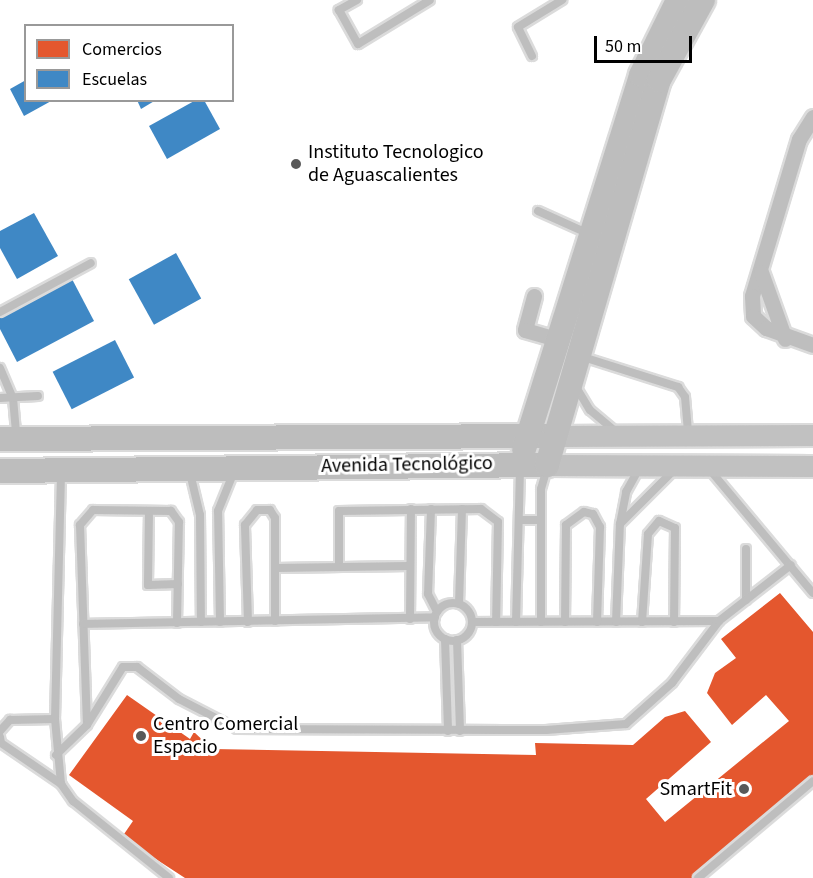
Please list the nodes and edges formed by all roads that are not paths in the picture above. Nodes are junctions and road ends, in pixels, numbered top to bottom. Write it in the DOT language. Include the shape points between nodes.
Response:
graph roads {
  1 [pos="357,0"];
  2 [pos="430,0"];
  3 [pos="562,0"];
  4 [pos="678,0"];
  5 [pos="703,0"];
  6 [pos="532,56"];
  7 [pos="813,117"];
  8 [pos="538,211"];
  9 [pos="591,235"];
  10 [pos="91,264"];
  11 [pos="761,272"];
  12 [pos="534,296"];
  13 [pos="0,312"];
  14 [pos="557,339"];
  15 [pos="785,339"];
  16 [pos="813,345"];
  17 [pos="578,356"];
  18 [pos="0,368"];
  19 [pos="571,380"];
  20 [pos="38,396"];
  21 [pos="0,398"];
  22 [pos="13,398"];
  23 [pos="529,435"];
  24 [pos="688,435"];
  25 [pos="813,435"];
  26 [pos="555,436"];
  27 [pos="624,437"];
  28 [pos="8,439"];
  29 [pos="520,463"];
  30 [pos="547,465"];
  31 [pos="641,465"];
  32 [pos="678,466"];
  33 [pos="706,466"];
  34 [pos="813,466"];
  35 [pos="237,468"];
  36 [pos="188,469"];
  37 [pos="0,471"];
  38 [pos="61,471"];
  39 [pos="411,509"];
  40 [pos="431,509"];
  41 [pos="462,509"];
  42 [pos="149,511"];
  43 [pos="519,520"];
  44 [pos="541,520"];
  45 [pos="620,524"];
  46 [pos="746,549"];
  47 [pos="791,565"];
  48 [pos="410,566"];
  49 [pos="339,567"];
  50 [pos="275,568"];
  51 [pos="178,584"];
  52 [pos="813,593"];
  53 [pos="746,600"];
  54 [pos="459,604"];
  55 [pos="436,615"];
  56 [pos="411,619"];
  57 [pos="275,621"];
  58 [pos="719,621"];
  59 [pos="177,622"];
  60 [pos="201,622"];
  61 [pos="220,622"];
  62 [pos="248,622"];
  63 [pos="472,622"];
  64 [pos="496,622"];
  65 [pos="516,622"];
  66 [pos="541,622"];
  67 [pos="565,622"];
  68 [pos="597,622"];
  69 [pos="615,622"];
  70 [pos="642,622"];
  71 [pos="674,622"];
  72 [pos="83,624"];
  73 [pos="445,639"];
  74 [pos="457,640"];
  75 [pos="55,719"];
  76 [pos="87,725"];
  77 [pos="448,730"];
  78 [pos="0,731"];
  79 [pos="460,731"];
  80 [pos="0,737"];
  81 [pos="56,755"];
  82 [pos="813,781"];
  83 [pos="62,784"];
  84 [pos="169,878"];
  85 [pos="698,878"];
  1 -- 2 [label="lane" via="339,10 358,44"];
  3 -- 6 [label="lane" via="518,27"];
  4 -- 9 [label="main road" via="641,75"];
  5 -- 17 [label="main road" via="660,80"];
  7 -- 11 [label="street" via="799,139"];
  8 -- 9 [label="lane"];
  9 -- 14 [label="main road"];
  10 -- 13 [label="lane"];
  11 -- 15 [label="street"];
  11 -- 15 [label="street" via="752,296 753,316"];
  12 -- 14 [label="street" via="525,330"];
  14 -- 23 [label="main road"];
  15 -- 16 [label="street"];
  17 -- 19 [label="main road"];
  17 -- 24 [label="lane" via="678,387 685,397"];
  18 -- 22 [label="lane"];
  19 -- 26 [label="main road"];
  19 -- 27 [label="lane" via="590,410"];
  20 -- 22 [label="lane"];
  21 -- 22 [label="lane"];
  22 -- 28 [label="lane"];
  23 -- 26 [label="main road, Avenida Tecnológico"];
  23 -- 28 [label="main road, Avenida Tecnológico"];
  23 -- 29 [label="main road"];
  24 -- 25 [label="main road, Avenida Tecnológico"];
  24 -- 27 [label="main road, Avenida Tecnológico"];
  26 -- 27 [label="main road, Avenida Tecnológico"];
  26 -- 30 [label="main road"];
  29 -- 30 [label="main road, Avenida Tecnológico"];
  29 -- 35 [label="main road, Avenida Tecnológico"];
  29 -- 43 [label="lane"];
  30 -- 31 [label="main road, Avenida Tecnológico"];
  30 -- 44 [label="lane"];
  31 -- 32 [label="main road, Avenida Tecnológico"];
  31 -- 45 [label="lane" via="626,492"];
  32 -- 33 [label="main road, Avenida Tecnológico"];
  32 -- 45 [label="lane"];
  33 -- 34 [label="main road, Avenida Tecnológico"];
  33 -- 47 [label="lane"];
  35 -- 36 [label="main road, Avenida Tecnológico"];
  35 -- 61 [label="lane" via="218,511"];
  36 -- 38 [label="main road, Avenida Tecnológico"];
  36 -- 60 [label="lane" via="200,515"];
  37 -- 38 [label="main road, Avenida Tecnológico"];
  38 -- 75 [label="lane"];
  39 -- 40 [label="lane"];
  39 -- 48 [label="lane"];
  39 -- 49 [label="lane" via="339,511"];
  40 -- 41 [label="lane"];
  40 -- 55 [label="lane" via="428,594"];
  41 -- 54 [label="lane"];
  41 -- 64 [label="lane" via="482,508 498,522"];
  42 -- 51 [label="lane" via="171,511 179,522"];
  42 -- 51 [label="lane" via="148,585"];
  42 -- 72 [label="lane" via="93,510 80,525"];
  43 -- 44 [label="lane"];
  43 -- 65 [label="lane"];
  44 -- 66 [label="lane"];
  45 -- 69 [label="lane"];
  46 -- 53 [label="lane"];
  47 -- 52 [label="lane"];
  47 -- 53 [label="lane"];
  48 -- 49 [label="lane"];
  48 -- 56 [label="lane"];
  49 -- 50 [label="lane"];
  50 -- 57 [label="lane"];
  50 -- 62 [label="lane" via="275,518 270,510 257,510 245,525"];
  51 -- 59 [label="lane"];
  53 -- 58 [label="lane"];
  54 -- 55 [label="lane"];
  54 -- 63 [label="lane"];
  55 -- 56 [label="lane"];
  55 -- 73 [label="lane" via="436,630"];
  56 -- 57 [label="lane"];
  57 -- 62 [label="lane"];
  58 -- 71 [label="lane"];
  58 -- 79 [label="lane" via="672,682 626,724"];
  59 -- 60 [label="lane"];
  59 -- 72 [label="lane"];
  60 -- 61 [label="lane"];
  61 -- 62 [label="lane"];
  63 -- 64 [label="lane"];
  63 -- 74 [label="lane"];
  64 -- 65 [label="lane"];
  65 -- 66 [label="lane"];
  66 -- 67 [label="lane"];
  67 -- 68 [label="lane"];
  67 -- 68 [label="lane" via="566,525 584,512 592,514 600,527"];
  68 -- 69 [label="lane"];
  69 -- 70 [label="lane"];
  70 -- 71 [label="lane"];
  70 -- 71 [label="lane" via="648,534 659,521 675,528"];
  72 -- 76 [label="lane"];
  73 -- 74 [label="lane"];
  73 -- 77 [label="lane"];
  74 -- 79 [label="lane"];
  75 -- 78 [label="lane" via="10,720"];
  75 -- 81 [label="lane"];
  76 -- 77 [label="lane" via="123,667 137,667 179,699 237,729"];
  76 -- 81 [label="lane"];
  77 -- 79 [label="lane"];
  80 -- 83 [label="lane" via="1,743"];
  81 -- 83 [label="lane"];
  82 -- 85 [label="lane"];
  83 -- 84 [label="lane" via="73,801"];
}
